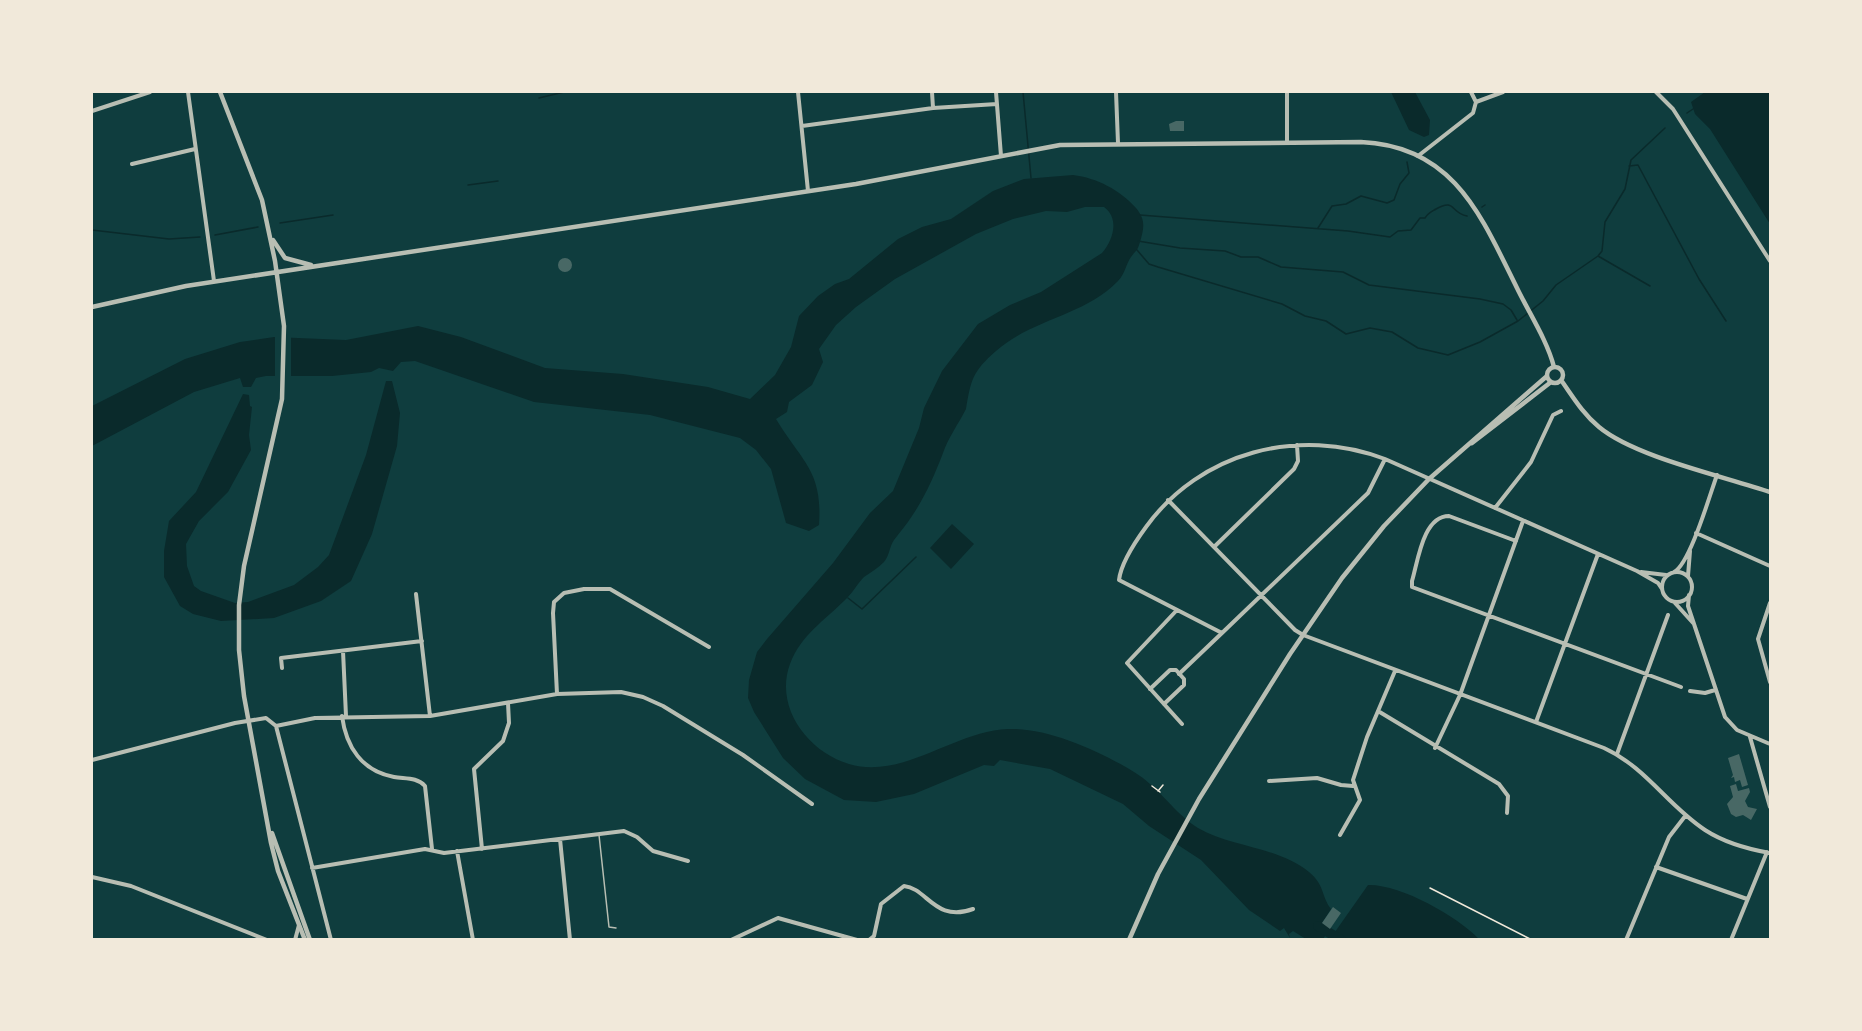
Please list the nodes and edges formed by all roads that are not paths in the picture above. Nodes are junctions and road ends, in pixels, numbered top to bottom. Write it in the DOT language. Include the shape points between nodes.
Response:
graph roads {
  1 [pos="150,92"];
  2 [pos="188,92"];
  3 [pos="220,92"];
  4 [pos="798,92"];
  5 [pos="932,92"];
  6 [pos="996,92"];
  7 [pos="1116,92"];
  8 [pos="1287,92"];
  9 [pos="1471,92"];
  10 [pos="1503,92"];
  11 [pos="1656,92"];
  12 [pos="1476,102"];
  13 [pos="997,104"];
  14 [pos="933,108"];
  15 [pos="92,111"];
  16 [pos="802,126"];
  17 [pos="1287,142"];
  18 [pos="1118,143"];
  19 [pos="195,149"];
  20 [pos="1001,156"];
  21 [pos="1418,156"];
  22 [pos="132,164"];
  23 [pos="808,191"];
  24 [pos="270,234"];
  25 [pos="1770,261"];
  26 [pos="316,266"];
  27 [pos="277,272"];
  28 [pos="214,281"];
  29 [pos="92,307"];
  30 [pos="1554,367"];
  31 [pos="1547,376"];
  32 [pos="1561,380"];
  33 [pos="1551,382"];
  34 [pos="1560,411"];
  35 [pos="1297,445"];
  36 [pos="1462,449"];
  37 [pos="1384,459"];
  38 [pos="1717,474"];
  39 [pos="1429,479"];
  40 [pos="1770,492"];
  41 [pos="1168,500"];
  42 [pos="1495,508"];
  43 [pos="1523,521"];
  44 [pos="1696,533"];
  45 [pos="1516,541"];
  46 [pos="1214,547"];
  47 [pos="1691,547"];
  48 [pos="1598,554"];
  49 [pos="1770,566"];
  50 [pos="1637,571"];
  51 [pos="1672,573"];
  52 [pos="1688,578"];
  53 [pos="1662,589"];
  54 [pos="416,594"];
  55 [pos="1689,595"];
  56 [pos="1261,596"];
  57 [pos="1672,601"];
  58 [pos="1770,603"];
  59 [pos="1177,610"];
  60 [pos="1668,615"];
  61 [pos="1489,617"];
  62 [pos="1694,624"];
  63 [pos="1222,633"];
  64 [pos="1303,635"];
  65 [pos="422,641"];
  66 [pos="1564,645"];
  67 [pos="709,647"];
  68 [pos="343,651"];
  69 [pos="282,668"];
  70 [pos="1395,671"];
  71 [pos="1179,674"];
  72 [pos="1647,674"];
  73 [pos="1770,682"];
  74 [pos="1681,687"];
  75 [pos="1150,689"];
  76 [pos="1715,690"];
  77 [pos="1690,691"];
  78 [pos="557,694"];
  79 [pos="1460,694"];
  80 [pos="508,702"];
  81 [pos="1164,704"];
  82 [pos="1378,711"];
  83 [pos="344,716"];
  84 [pos="430,716"];
  85 [pos="248,720"];
  86 [pos="1536,722"];
  87 [pos="1182,724"];
  88 [pos="276,726"];
  89 [pos="1749,736"];
  90 [pos="1770,744"];
  91 [pos="1436,748"];
  92 [pos="1617,754"];
  93 [pos="92,760"];
  94 [pos="1269,781"];
  95 [pos="1353,786"];
  96 [pos="812,804"];
  97 [pos="1770,807"];
  98 [pos="1507,813"];
  99 [pos="1686,815"];
  100 [pos="269,825"];
  101 [pos="599,834"];
  102 [pos="1340,835"];
  103 [pos="560,839"];
  104 [pos="432,849"];
  105 [pos="482,849"];
  106 [pos="457,851"];
  107 [pos="1769,852"];
  108 [pos="688,861"];
  109 [pos="1656,867"];
  110 [pos="312,868"];
  111 [pos="92,877"];
  112 [pos="1747,899"];
  113 [pos="973,909"];
  114 [pos="299,925"];
  115 [pos="616,928"];
  116 [pos="267,939"];
  117 [pos="295,939"];
  118 [pos="305,939"];
  119 [pos="310,939"];
  120 [pos="331,939"];
  121 [pos="473,939"];
  122 [pos="570,939"];
  123 [pos="731,939"];
  124 [pos="857,939"];
  125 [pos="869,939"];
  126 [pos="1129,939"];
  127 [pos="1626,939"];
  128 [pos="1731,939"];
  1 -- 15 [label="street"];
  2 -- 19 [label="street"];
  3 -- 24 [label="street" via="255,179"];
  4 -- 16 [label="street"];
  5 -- 14 [label="street"];
  6 -- 13 [label="street"];
  7 -- 18 [label="street"];
  8 -- 17 [label="street"];
  9 -- 12 [label="street"];
  10 -- 12 [label="street"];
  11 -- 25 [label="street" via="1673,109"];
  12 -- 21 [label="street" via="1473,113"];
  13 -- 14 [label="street"];
  13 -- 20 [label="street"];
  14 -- 16 [label="street"];
  16 -- 23 [label="street"];
  17 -- 18 [label="street"];
  17 -- 21 [label="street" via="1377,143"];
  18 -- 20 [label="street" via="1072,144"];
  19 -- 22 [label="street"];
  19 -- 28 [label="street"];
  20 -- 23 [label="street"];
  21 -- 30 [label="street" via="1445,173 1470,200"];
  23 -- 26 [label="street"];
  24 -- 26 [label="street" via="285,258"];
  24 -- 27 [label="street"];
  26 -- 27 [label="street"];
  27 -- 28 [label="street"];
  27 -- 85 [label="street" via="285,354 282,399 241,589 238,632"];
  28 -- 29 [label="street"];
  30 -- 31 [label="street"];
  30 -- 32 [label="street" via="1562,371"];
  31 -- 33 [label="street"];
  31 -- 36 [label="street"];
  32 -- 33 [label="street"];
  32 -- 38 [label="street" via="1585,413 1612,436"];
  33 -- 36 [label="street"];
  34 -- 42 [label="street" via="1553,415 1531,462"];
  35 -- 37 [label="street" via="1347,449"];
  35 -- 41 [label="street" via="1259,450 1227,461 1192,480"];
  35 -- 46 [label="street" via="1294,469"];
  36 -- 39 [label="street"];
  37 -- 39 [label="street"];
  37 -- 56 [label="street" via="1368,493"];
  38 -- 40 [label="street"];
  38 -- 44 [label="street"];
  39 -- 42 [label="street"];
  39 -- 64 [label="street" via="1363,551"];
  41 -- 46 [label="street"];
  41 -- 59 [label="street" via="1140,535 1119,580"];
  42 -- 43 [label="street"];
  43 -- 45 [label="street"];
  43 -- 48 [label="street"];
  44 -- 47 [label="street"];
  44 -- 49 [label="street"];
  45 -- 61 [label="street"];
  45 -- 61 [label="street" via="1449,516 1438,518 1429,527 1412,587"];
  46 -- 56 [label="street"];
  47 -- 51 [label="street" via="1682,566"];
  47 -- 52 [label="street"];
  48 -- 50 [label="street"];
  48 -- 66 [label="street"];
  50 -- 51 [label="street" via="1660,576"];
  50 -- 53 [label="street"];
  51 -- 52 [label="street"];
  51 -- 53 [label="street" via="1663,581"];
  52 -- 55 [label="street"];
  53 -- 57 [label="street"];
  54 -- 65 [label="street"];
  55 -- 57 [label="street"];
  55 -- 62 [label="street" via="1687,603"];
  56 -- 63 [label="street"];
  56 -- 64 [label="street"];
  57 -- 62 [label="street" via="1682,607"];
  58 -- 73 [label="street" via="1758,639"];
  59 -- 63 [label="street"];
  59 -- 75 [label="street" via="1127,662"];
  60 -- 72 [label="street"];
  61 -- 66 [label="street"];
  61 -- 79 [label="street"];
  62 -- 76 [label="street"];
  63 -- 71 [label="street"];
  64 -- 70 [label="street"];
  64 -- 126 [label="street" via="1191,813"];
  65 -- 68 [label="street"];
  65 -- 84 [label="street"];
  66 -- 72 [label="street"];
  66 -- 86 [label="street"];
  67 -- 78 [label="street" via="610,589 564,593 554,602 553,613"];
  68 -- 69 [label="street" via="281,658"];
  68 -- 83 [label="street"];
  70 -- 79 [label="street"];
  70 -- 82 [label="street"];
  71 -- 75 [label="street" via="1170,670"];
  71 -- 81 [label="street" via="1184,685"];
  72 -- 74 [label="street"];
  72 -- 92 [label="street"];
  75 -- 81 [label="street"];
  76 -- 77 [label="street"];
  76 -- 89 [label="street" via="1727,720"];
  78 -- 80 [label="street"];
  78 -- 96 [label="street" via="621,692 649,699 743,755"];
  79 -- 86 [label="street"];
  79 -- 91 [label="street"];
  80 -- 84 [label="street"];
  80 -- 105 [label="street" via="509,723 503,741 474,769"];
  81 -- 87 [label="street"];
  82 -- 91 [label="street"];
  82 -- 95 [label="street"];
  83 -- 84 [label="street"];
  83 -- 88 [label="street"];
  83 -- 104 [label="street" via="348,743 363,762 383,774 417,780 425,786"];
  85 -- 88 [label="street" via="268,719"];
  85 -- 93 [label="street"];
  85 -- 100 [label="street"];
  86 -- 92 [label="street"];
  88 -- 110 [label="street"];
  89 -- 90 [label="street"];
  89 -- 97 [label="street"];
  91 -- 98 [label="street" via="1499,784 1508,796"];
  92 -- 99 [label="street" via="1639,768"];
  94 -- 95 [label="street" via="1317,778"];
  95 -- 102 [label="street" via="1360,800"];
  99 -- 107 [label="street" via="1717,837"];
  99 -- 109 [label="street" via="1672,831"];
  100 -- 114 [label="street" via="278,871"];
  100 -- 119 [label="street"];
  101 -- 103 [label="street"];
  101 -- 108 [label="street" via="624,831 653,851"];
  101 -- 115 [label="lane" via="609,927"];
  103 -- 105 [label="street"];
  103 -- 122 [label="street"];
  104 -- 106 [label="street"];
  104 -- 110 [label="street"];
  105 -- 106 [label="street"];
  106 -- 121 [label="street"];
  107 -- 112 [label="street"];
  109 -- 112 [label="street"];
  109 -- 127 [label="street"];
  110 -- 120 [label="street"];
  111 -- 116 [label="street" via="132,886"];
  112 -- 128 [label="street"];
  113 -- 125 [label="street" via="961,913 946,910 904,886 881,904 874,936"];
  114 -- 117 [label="street"];
  114 -- 118 [label="street"];
  123 -- 124 [label="street" via="778,918"];
}
